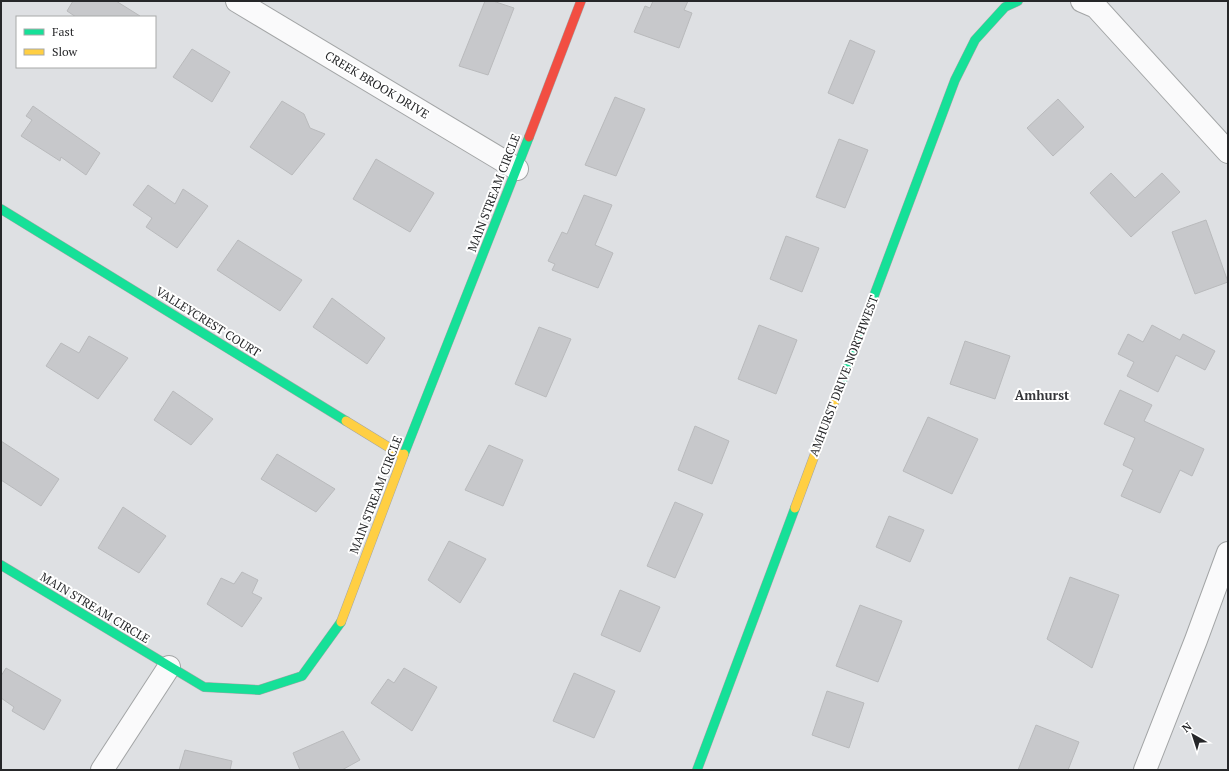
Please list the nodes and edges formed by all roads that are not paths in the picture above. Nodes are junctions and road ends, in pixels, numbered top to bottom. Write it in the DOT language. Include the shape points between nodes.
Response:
graph roads {
  1 [pos="237,1"];
  2 [pos="581,1"];
  3 [pos="1018,1"];
  4 [pos="1082,1"];
  5 [pos="1228,152"];
  6 [pos="517,169"];
  7 [pos="1,209"];
  8 [pos="403,456"];
  9 [pos="1228,553"];
  10 [pos="1,565"];
  11 [pos="169,667"];
  12 [pos="102,770"];
  13 [pos="697,770"];
  14 [pos="1145,770"];
  1 -- 6 [label="street, CREEK BROOK DRIVE"];
  2 -- 6 [label="street, MAIN STREAM CIRCLE"];
  3 -- 13 [label="street, AMHURST DRIVE NORTHWEST" via="1005,7 976,40 956,80"];
  4 -- 5 [label="street" via="1096,7"];
  6 -- 8 [label="street, MAIN STREAM CIRCLE"];
  7 -- 8 [label="street, VALLEYCREST COURT"];
  8 -- 11 [label="street, MAIN STREAM CIRCLE" via="341,623 302,676 259,690 204,687"];
  9 -- 14 [label="street"];
  10 -- 11 [label="street, MAIN STREAM CIRCLE"];
  11 -- 12 [label="street"];
}
